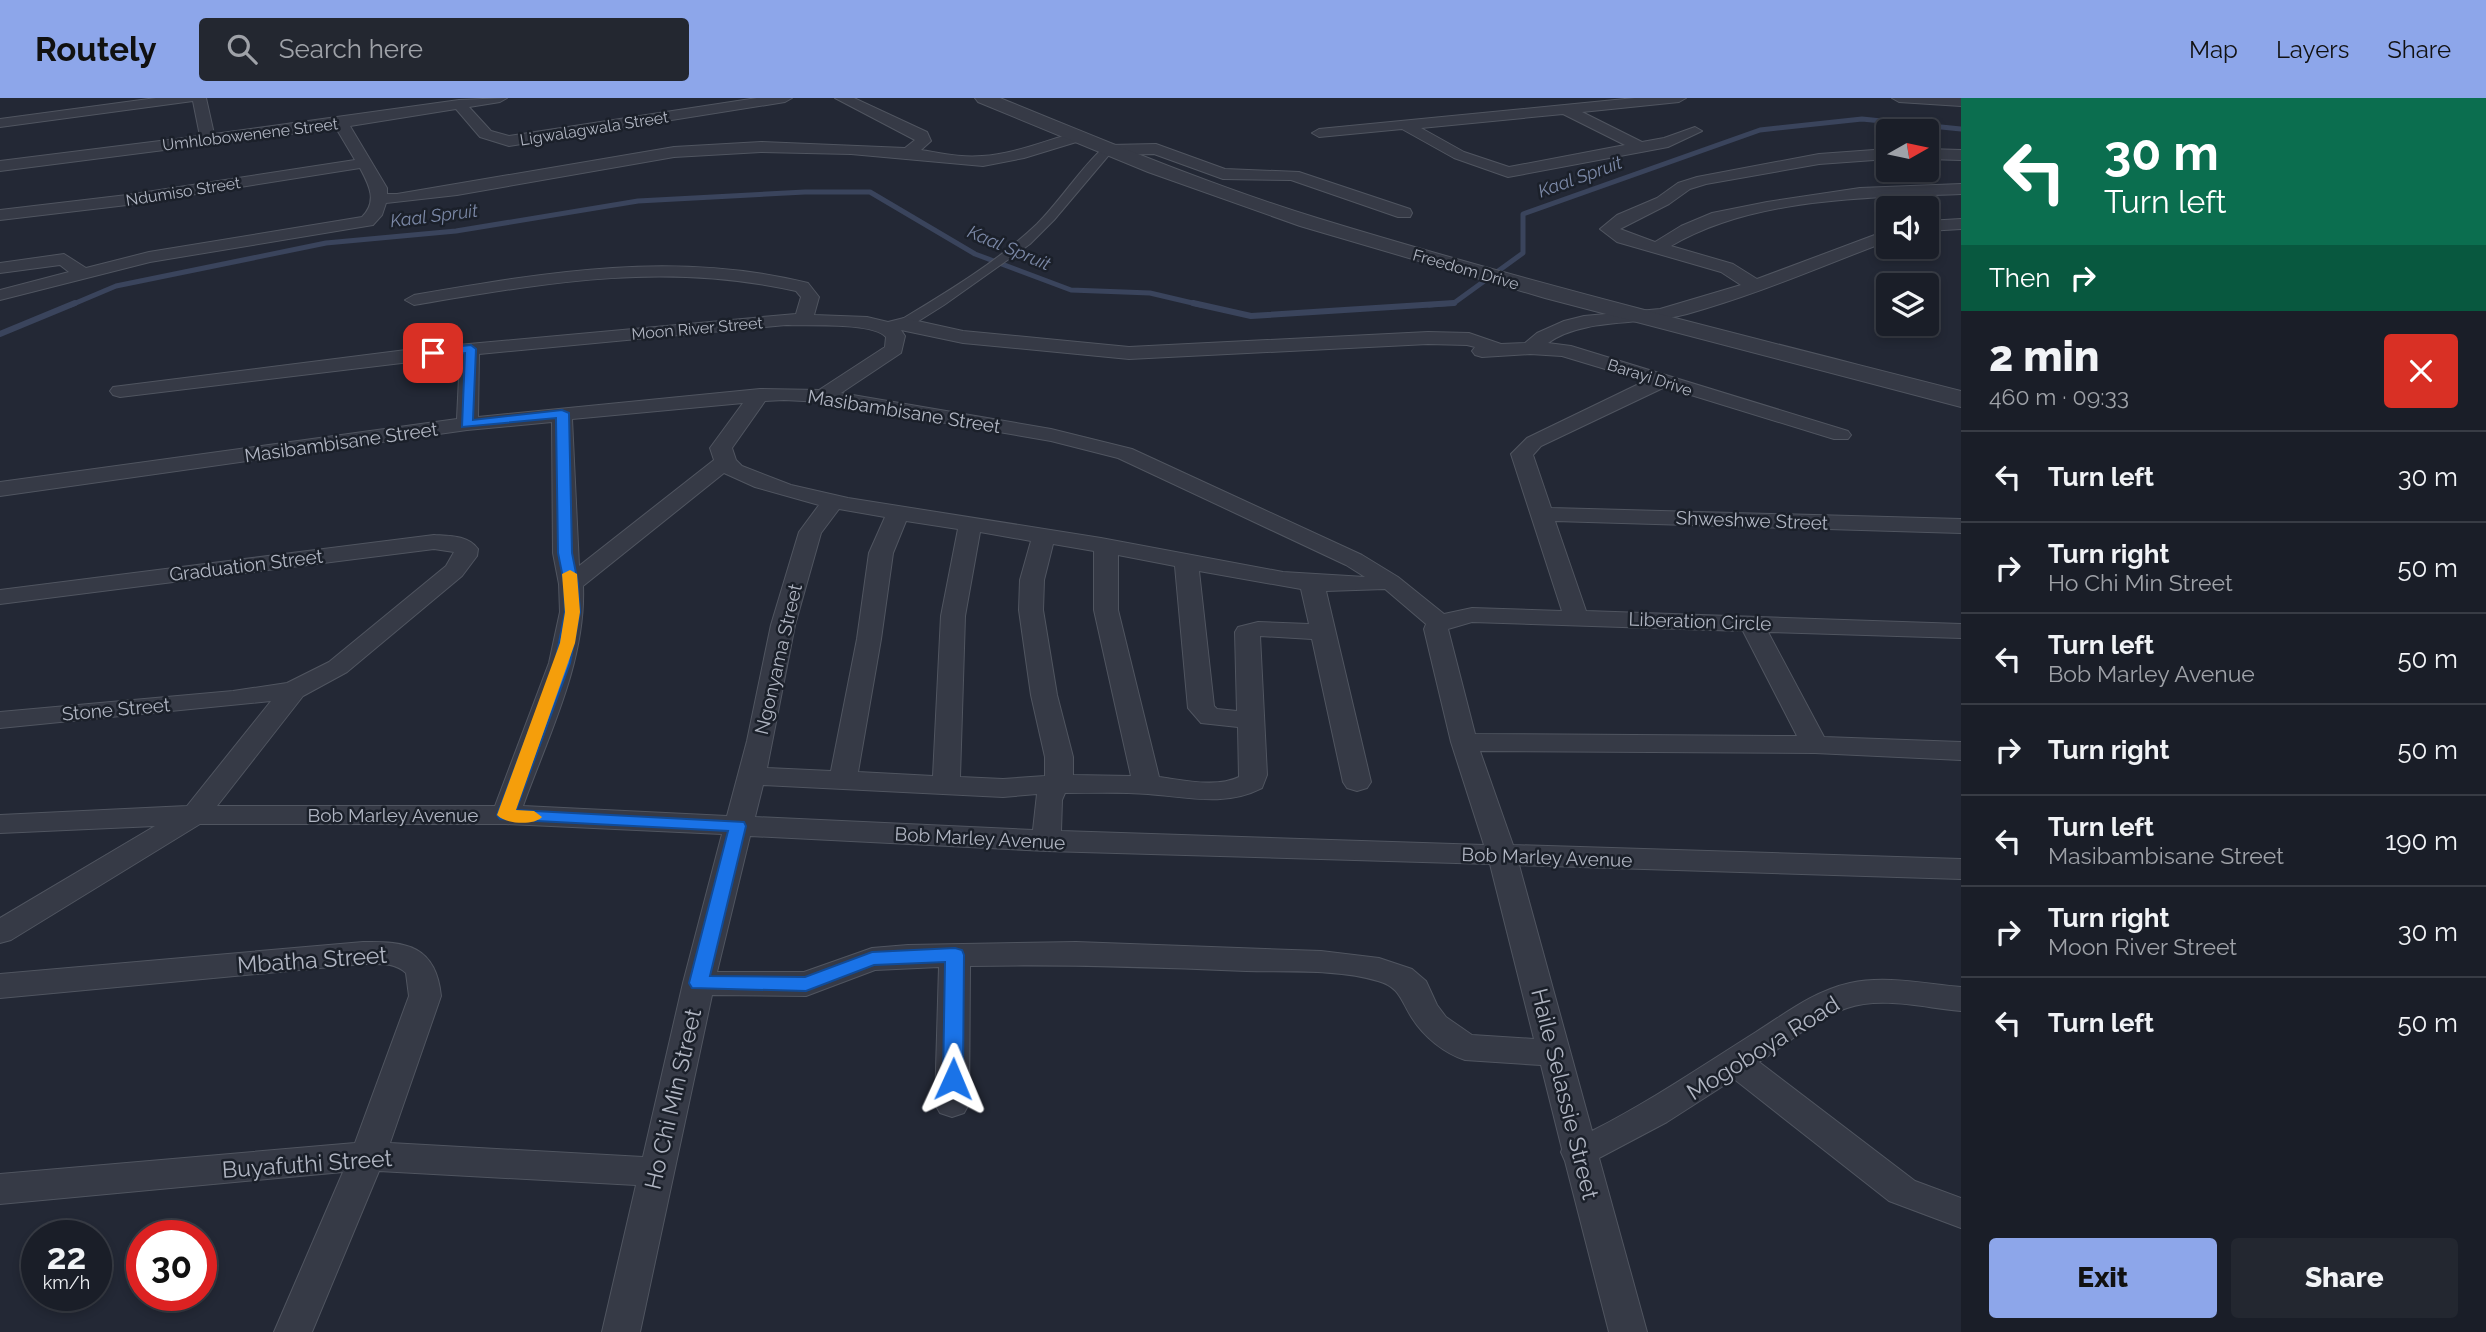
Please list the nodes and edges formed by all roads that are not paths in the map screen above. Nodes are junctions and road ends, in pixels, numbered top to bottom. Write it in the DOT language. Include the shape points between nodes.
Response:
graph roads {
  1 [pos="189,98"];
  2 [pos="198,98"];
  3 [pos="500,98"];
  4 [pos="785,98"];
  5 [pos="842,98"];
  6 [pos="984,98"];
  7 [pos="1679,98"];
  8 [pos="1899,98"];
  9 [pos="1961,102"];
  10 [pos="459,104"];
  11 [pos="1563,108"];
  12 [pos="0,123"];
  13 [pos="341,123"];
  14 [pos="1405,125"];
  15 [pos="1695,131"];
  16 [pos="1318,133"];
  17 [pos="1078,137"];
  18 [pos="208,140"];
  19 [pos="1642,148"];
  20 [pos="1109,150"];
  21 [pos="909,153"];
  22 [pos="1939,154"];
  23 [pos="1876,155"];
  24 [pos="1961,155"];
  25 [pos="365,163"];
  26 [pos="0,166"];
  27 [pos="1961,190"];
  28 [pos="379,193"];
  29 [pos="1404,213"];
  30 [pos="0,215"];
  31 [pos="1961,225"];
  32 [pos="1939,226"];
  33 [pos="1876,240"];
  34 [pos="1658,247"];
  35 [pos="0,268"];
  36 [pos="81,273"];
  37 [pos="1755,286"];
  38 [pos="0,295"];
  39 [pos="414,300"];
  40 [pos="1647,317"];
  41 [pos="803,319"];
  42 [pos="896,326"];
  43 [pos="1530,348"];
  44 [pos="471,349"];
  45 [pos="1500,350"];
  46 [pos="1455,354"];
  47 [pos="1662,381"];
  48 [pos="120,391"];
  49 [pos="760,395"];
  50 [pos="824,396"];
  51 [pos="1961,399"];
  52 [pos="562,413"];
  53 [pos="467,424"];
  54 [pos="1841,435"];
  55 [pos="725,462"];
  56 [pos="0,489"];
  57 [pos="834,500"];
  58 [pos="899,512"];
  59 [pos="1542,514"];
  60 [pos="970,524"];
  61 [pos="1961,526"];
  62 [pos="1044,536"];
  63 [pos="1106,546"];
  64 [pos="1186,561"];
  65 [pos="1390,582"];
  66 [pos="571,583"];
  67 [pos="1312,583"];
  68 [pos="0,597"];
  69 [pos="1576,617"];
  70 [pos="1439,622"];
  71 [pos="1750,622"];
  72 [pos="1961,631"];
  73 [pos="1324,632"];
  74 [pos="294,690"];
  75 [pos="0,720"];
  76 [pos="1250,720"];
  77 [pos="1464,742"];
  78 [pos="1815,745"];
  79 [pos="1961,751"];
  80 [pos="752,776"];
  81 [pos="843,780"];
  82 [pos="1357,782"];
  83 [pos="946,785"];
  84 [pos="1055,785"];
  85 [pos="1147,785"];
  86 [pos="195,815"];
  87 [pos="506,815"];
  88 [pos="0,824"];
  89 [pos="737,826"];
  90 [pos="1047,841"];
  91 [pos="1502,856"];
  92 [pos="1961,869"];
  93 [pos="0,932"];
  94 [pos="955,955"];
  95 [pos="699,983"];
  96 [pos="0,986"];
  97 [pos="1961,999"];
  98 [pos="1556,1053"];
  99 [pos="1734,1061"];
  100 [pos="952,1104"];
  101 [pos="1578,1152"];
  102 [pos="368,1156"];
  103 [pos="656,1172"];
  104 [pos="0,1189"];
  105 [pos="1961,1213"];
  106 [pos="293,1332"];
  107 [pos="621,1332"];
  108 [pos="1628,1332"];
  1 -- 12 [label="street"];
  2 -- 18 [label="street"];
  3 -- 10 [label="street, Umhlobowenene Street"];
  4 -- 10 [label="street, Ligwalagwala Street" via="509,141 484,135"];
  5 -- 21 [label="street" via="922,135 923,141"];
  6 -- 17 [label="street, Freedom Drive"];
  7 -- 11 [label="street"];
  8 -- 9 [label="street"];
  10 -- 13 [label="street, Umhlobowenene Street"];
  11 -- 14 [label="street"];
  11 -- 19 [label="street"];
  13 -- 18 [label="street, Umhlobowenene Street"];
  13 -- 25 [label="street"];
  14 -- 16 [label="street"];
  14 -- 19 [label="street" via="1459,155 1505,172"];
  15 -- 19 [label="street"];
  17 -- 20 [label="street, Freedom Drive"];
  17 -- 21 [label="street" via="983,161"];
  18 -- 26 [label="street, Umhlobowenene Street"];
  20 -- 29 [label="street" via="1156,149 1223,174 1293,175"];
  20 -- 40 [label="street, Freedom Drive" via="1279,213"];
  20 -- 42 [label="street" via="1095,160 1032,235 989,269"];
  21 -- 28 [label="street" via="773,147 674,152 444,192 393,199"];
  22 -- 24 [label="street"];
  23 -- 34 [label="street" via="1819,159 1703,180 1608,229"];
  25 -- 28 [label="street"];
  25 -- 30 [label="street, Ndumiso Street"];
  27 -- 34 [label="street" via="1884,191 1767,206 1718,217"];
  28 -- 36 [label="street" via="373,217 362,222"];
  31 -- 32 [label="street"];
  33 -- 37 [label="street"];
  34 -- 37 [label="street" via="1730,269"];
  35 -- 36 [label="street" via="64,259"];
  36 -- 38 [label="street"];
  37 -- 40 [label="street"];
  39 -- 41 [label="street" via="537,281 671,268 751,275 802,288 811,299"];
  40 -- 43 [label="street" via="1566,324"];
  40 -- 51 [label="street, Freedom Drive"];
  41 -- 42 [label="street, Moon River Street"];
  41 -- 44 [label="street, Moon River Street"];
  42 -- 45 [label="street, Moon River Street" via="1129,353 1428,338 1469,340"];
  42 -- 50 [label="street" via="894,349"];
  43 -- 45 [label="street, Barayi Drive"];
  43 -- 47 [label="street, Barayi Drive" via="1564,350"];
  44 -- 48 [label="street, Moon River Street"];
  44 -- 53 [label="street"];
  45 -- 46 [label="street, Barayi Drive"];
  47 -- 54 [label="street, Barayi Drive"];
  47 -- 59 [label="street" via="1525,449 1522,460"];
  49 -- 50 [label="street, Masibambisane Street"];
  49 -- 52 [label="street, Masibambisane Street"];
  49 -- 55 [label="street" via="723,444"];
  50 -- 65 [label="street, Masibambisane Street" via="1051,435 1125,453 1317,541"];
  52 -- 53 [label="street, Masibambisane Street"];
  52 -- 66 [label="street" via="565,553"];
  53 -- 56 [label="street, Masibambisane Street"];
  55 -- 57 [label="street" via="761,482"];
  55 -- 66 [label="street"];
  57 -- 58 [label="street"];
  57 -- 80 [label="street, Ngonyama Street" via="810,532 803,550"];
  58 -- 60 [label="street"];
  58 -- 81 [label="street" via="883,542"];
  59 -- 61 [label="street, Shweshwe Street"];
  59 -- 69 [label="street"];
  60 -- 62 [label="street"];
  60 -- 83 [label="street" via="953,616"];
  62 -- 63 [label="street"];
  62 -- 84 [label="street" via="1032,580 1031,610 1044,695 1058,748 1060,768"];
  63 -- 64 [label="street"];
  63 -- 85 [label="street" via="1106,610"];
  64 -- 67 [label="street"];
  64 -- 76 [label="street" via="1200,708 1210,717"];
  65 -- 67 [label="street"];
  65 -- 70 [label="street, Masibambisane Street"];
  66 -- 87 [label="street" via="572,612 562,663"];
  67 -- 73 [label="street"];
  68 -- 74 [label="street, Graduation Street" via="433,542 463,545 465,556 454,570 338,667"];
  69 -- 70 [label="street, Liberation Circle" via="1472,615"];
  69 -- 71 [label="street, Liberation Circle"];
  70 -- 77 [label="street" via="1436,629"];
  71 -- 72 [label="street, Liberation Circle"];
  71 -- 78 [label="street"];
  73 -- 76 [label="street" via="1247,632"];
  73 -- 82 [label="street"];
  74 -- 75 [label="street, Stone Street"];
  74 -- 86 [label="street"];
  76 -- 85 [label="street" via="1253,775 1246,787 1198,791"];
  77 -- 78 [label="street"];
  77 -- 91 [label="street"];
  78 -- 79 [label="street"];
  80 -- 81 [label="street"];
  80 -- 89 [label="street, Ngonyama Street"];
  81 -- 83 [label="street"];
  83 -- 84 [label="street"];
  84 -- 85 [label="street"];
  84 -- 90 [label="street" via="1048,800"];
  86 -- 87 [label="street, Bob Marley Avenue"];
  86 -- 88 [label="street, Bob Marley Avenue"];
  86 -- 93 [label="street"];
  87 -- 89 [label="street, Bob Marley Avenue"];
  89 -- 90 [label="street, Bob Marley Avenue"];
  89 -- 95 [label="street, Ho Chi Min Street"];
  90 -- 91 [label="street, Bob Marley Avenue"];
  91 -- 92 [label="street, Bob Marley Avenue"];
  91 -- 98 [label="street, Haile Selassie Street"];
  94 -- 95 [label="street" via="872,958 806,984"];
  94 -- 98 [label="street" via="1076,953 1368,967 1401,977 1415,989 1435,1026 1465,1047"];
  94 -- 100 [label="street"];
  95 -- 103 [label="street, Ho Chi Min Street"];
  96 -- 102 [label="street, Mbatha Street" via="363,953 408,956 425,978 425,996"];
  97 -- 99 [label="street, Mogoboya Road" via="1850,995 1828,1002"];
  98 -- 101 [label="street, Haile Selassie Street"];
  99 -- 101 [label="street, Mogoboya Road" via="1643,1123"];
  99 -- 105 [label="street" via="1902,1191"];
  101 -- 108 [label="street, Haile Selassie Street"];
  102 -- 103 [label="street, Buyafuthi Street"];
  102 -- 104 [label="street, Buyafuthi Street"];
  102 -- 106 [label="street"];
  103 -- 107 [label="street, Ho Chi Min Street"];
}
